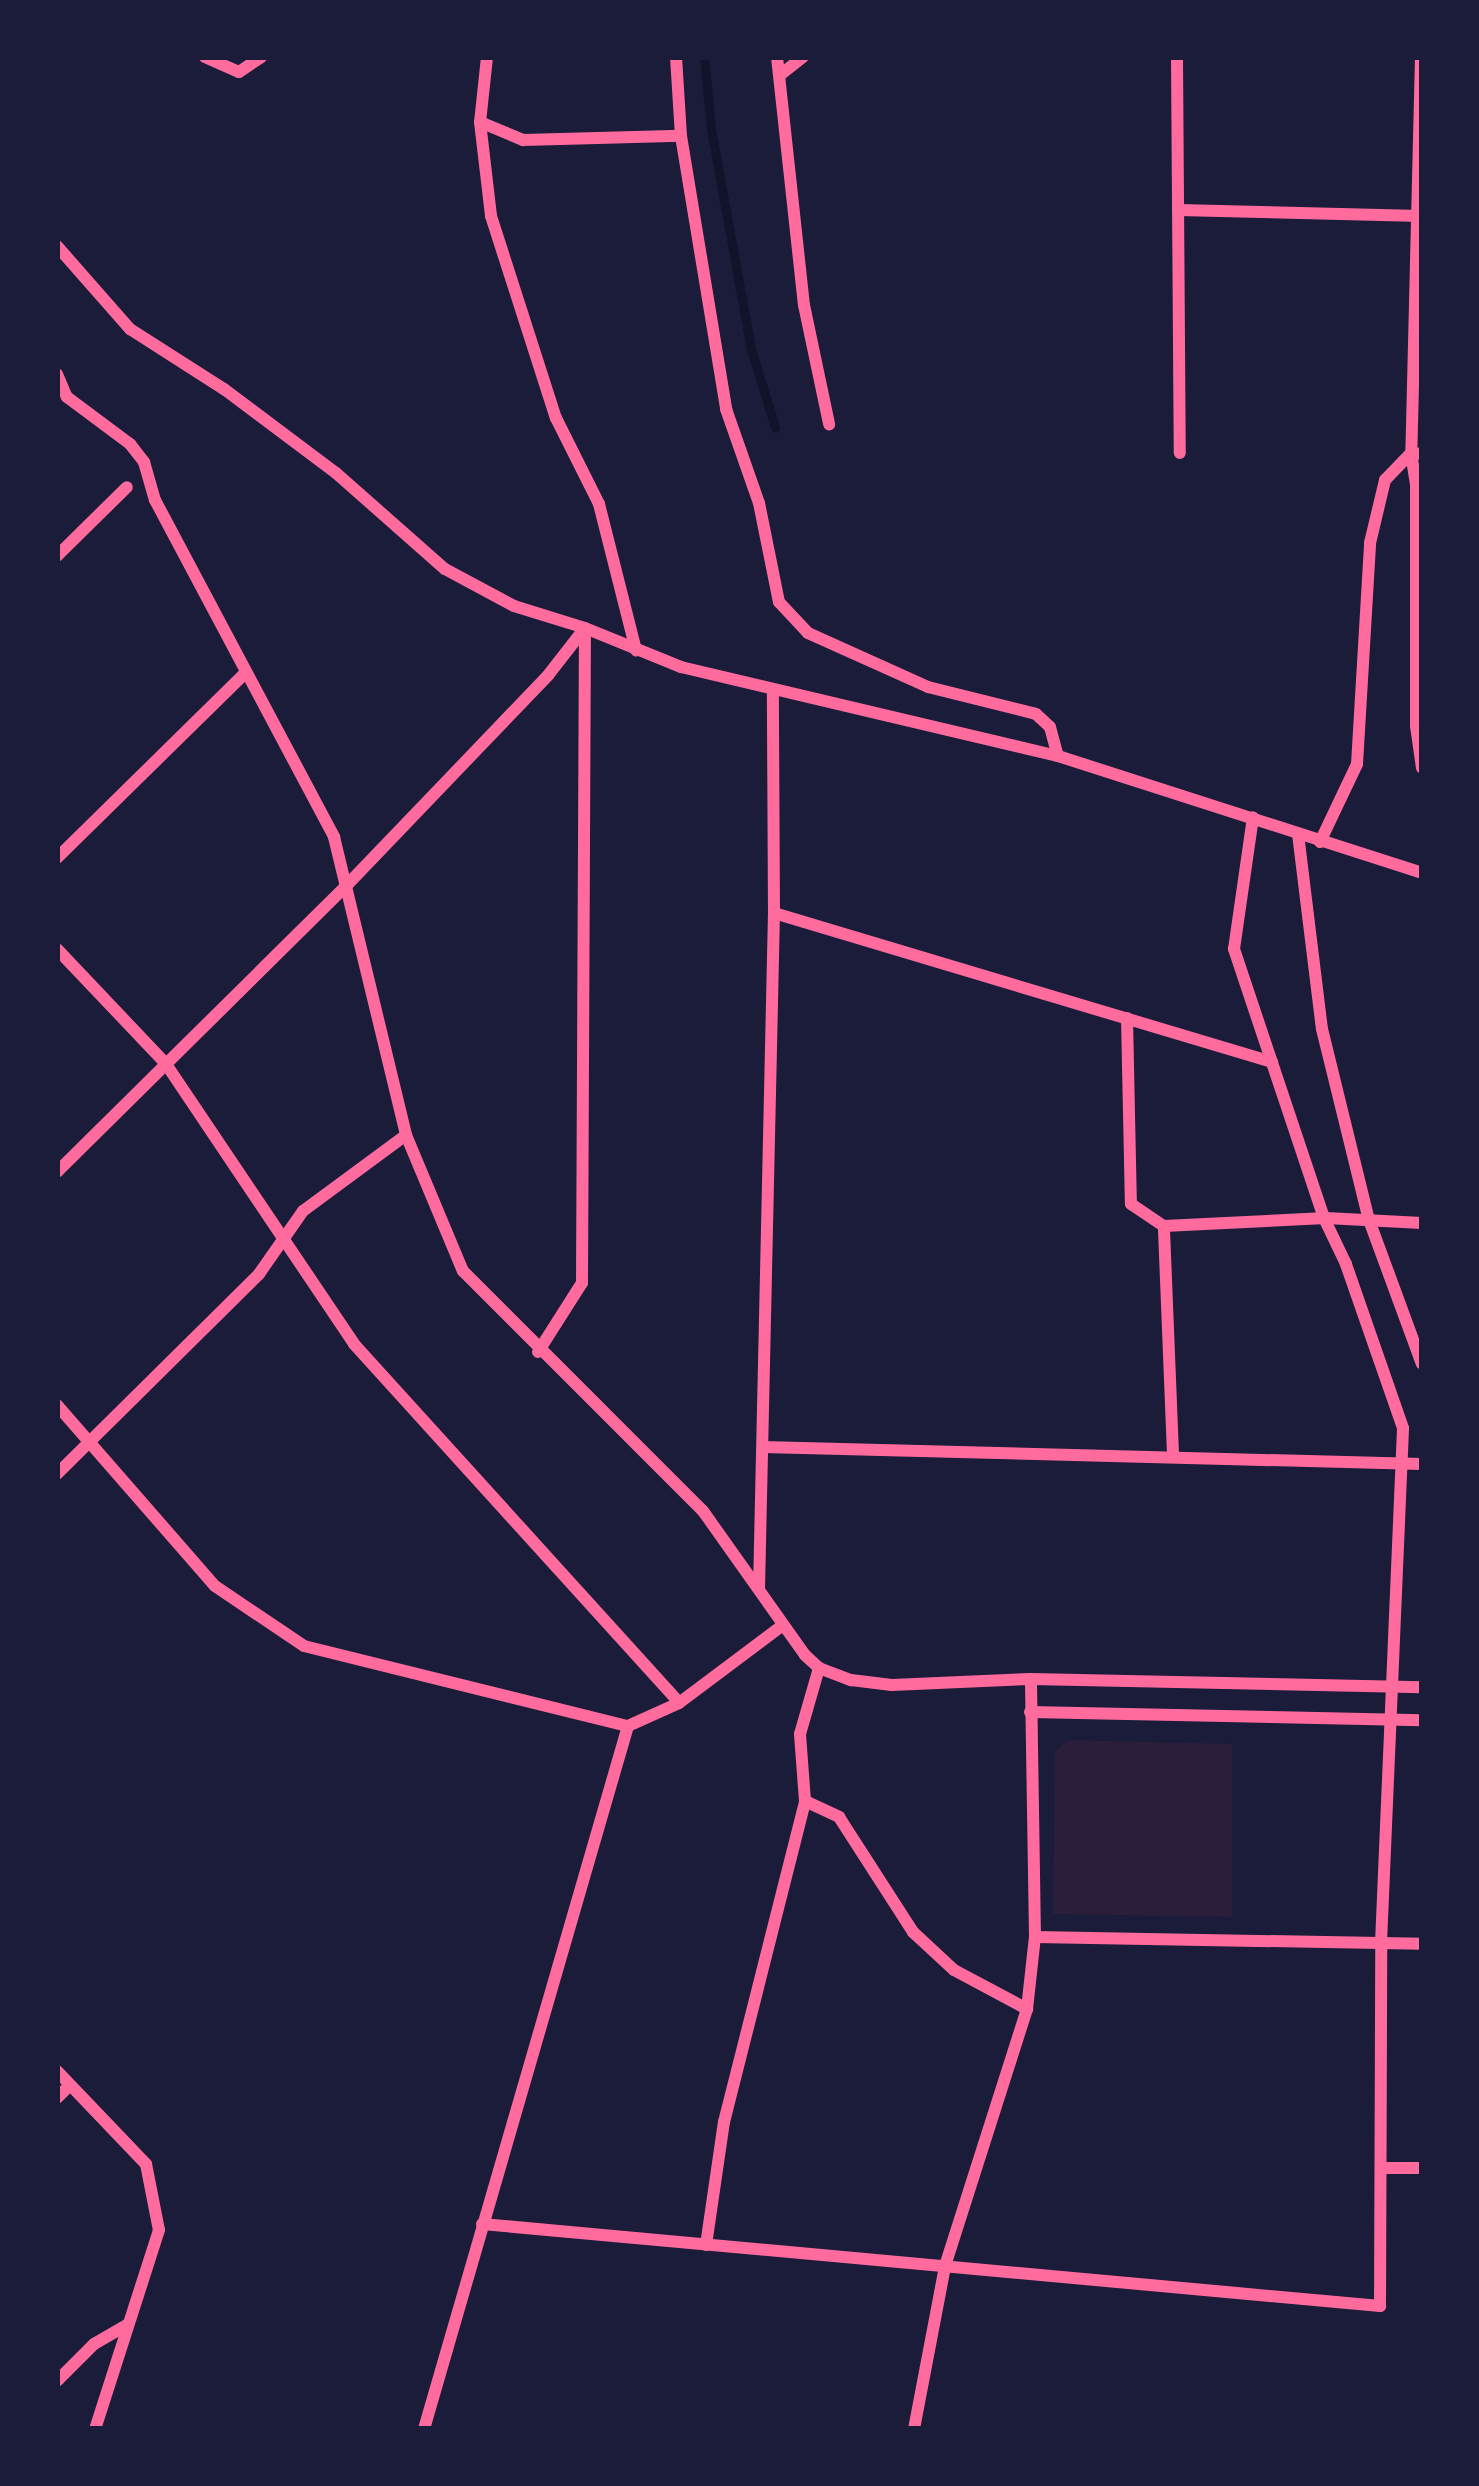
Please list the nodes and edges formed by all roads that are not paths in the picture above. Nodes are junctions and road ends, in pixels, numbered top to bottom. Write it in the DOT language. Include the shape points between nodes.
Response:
graph roads {
  1 [pos="205,57"];
  2 [pos="261,57"];
  3 [pos="487,57"];
  4 [pos="676,57"];
  5 [pos="777,57"];
  6 [pos="803,57"];
  7 [pos="1177,57"];
  8 [pos="1421,57"];
  9 [pos="780,75"];
  10 [pos="480,122"];
  11 [pos="681,136"];
  12 [pos="1178,210"];
  13 [pos="1418,217"];
  14 [pos="57,246"];
  15 [pos="57,374"];
  16 [pos="829,424"];
  17 [pos="1180,453"];
  18 [pos="1416,454"];
  19 [pos="127,487"];
  20 [pos="57,556"];
  21 [pos="585,628"];
  22 [pos="636,650"];
  23 [pos="244,674"];
  24 [pos="1419,687"];
  25 [pos="772,690"];
  26 [pos="1058,756"];
  27 [pos="1422,768"];
  28 [pos="1258,819"];
  29 [pos="1298,834"];
  30 [pos="1320,842"];
  31 [pos="57,858"];
  32 [pos="1422,873"];
  33 [pos="347,885"];
  34 [pos="774,913"];
  35 [pos="57,949"];
  36 [pos="1127,1018"];
  37 [pos="1272,1063"];
  38 [pos="166,1064"];
  39 [pos="406,1135"];
  40 [pos="57,1172"];
  41 [pos="1325,1218"];
  42 [pos="1366,1220"];
  43 [pos="1422,1223"];
  44 [pos="1164,1226"];
  45 [pos="284,1243"];
  46 [pos="538,1352"];
  47 [pos="1422,1364"];
  48 [pos="57,1405"];
  49 [pos="91,1437"];
  50 [pos="763,1447"];
  51 [pos="1173,1454"];
  52 [pos="1422,1463"];
  53 [pos="1400,1466"];
  54 [pos="57,1474"];
  55 [pos="759,1590"];
  56 [pos="783,1625"];
  57 [pos="819,1668"];
  58 [pos="1031,1679"];
  59 [pos="1395,1687"];
  60 [pos="1422,1687"];
  61 [pos="679,1702"];
  62 [pos="1030,1712"];
  63 [pos="1391,1720"];
  64 [pos="1422,1720"];
  65 [pos="628,1726"];
  66 [pos="805,1801"];
  67 [pos="1035,1937"];
  68 [pos="1382,1943"];
  69 [pos="1422,1944"];
  70 [pos="1027,2009"];
  71 [pos="57,2072"];
  72 [pos="70,2085"];
  73 [pos="57,2098"];
  74 [pos="1383,2168"];
  75 [pos="1422,2168"];
  76 [pos="482,2224"];
  77 [pos="706,2245"];
  78 [pos="946,2266"];
  79 [pos="128,2325"];
  80 [pos="57,2381"];
  81 [pos="94,2429"];
  82 [pos="424,2429"];
  83 [pos="914,2429"];
  1 -- 2 [label="street" via="239,72"];
  3 -- 10 [label="street"];
  4 -- 11 [label="street"];
  5 -- 9 [label="street"];
  6 -- 9 [label="street"];
  7 -- 12 [label="street"];
  8 -- 13 [label="street"];
  9 -- 16 [label="street" via="804,305"];
  10 -- 11 [label="street" via="523,140"];
  10 -- 22 [label="street" via="490,216 556,418 599,504"];
  11 -- 26 [label="street" via="726,409 759,502 779,602 808,633 928,687 1036,714 1050,727"];
  12 -- 13 [label="street"];
  12 -- 17 [label="street"];
  13 -- 18 [label="street"];
  14 -- 21 [label="street" via="130,329 337,473 445,569 514,606"];
  15 -- 23 [label="street" via="67,397 144,462 154,500"];
  18 -- 24 [label="street"];
  18 -- 30 [label="street" via="1385,480 1370,544 1357,764"];
  19 -- 20 [label="street"];
  21 -- 22 [label="street"];
  21 -- 33 [label="street"];
  21 -- 46 [label="street" via="582,1282"];
  22 -- 25 [label="street"];
  23 -- 31 [label="street"];
  23 -- 33 [label="street" via="334,837"];
  24 -- 27 [label="street"];
  25 -- 26 [label="street"];
  25 -- 34 [label="street"];
  26 -- 28 [label="street"];
  28 -- 29 [label="street"];
  28 -- 37 [label="street" via="1234,949"];
  29 -- 30 [label="street"];
  29 -- 42 [label="street" via="1322,1029"];
  30 -- 32 [label="street"];
  33 -- 38 [label="street"];
  33 -- 39 [label="street"];
  34 -- 36 [label="street"];
  34 -- 50 [label="street"];
  35 -- 38 [label="street"];
  36 -- 37 [label="street"];
  36 -- 44 [label="street" via="1131,1204"];
  37 -- 41 [label="street"];
  38 -- 40 [label="street"];
  38 -- 45 [label="street"];
  39 -- 45 [label="street" via="303,1211"];
  39 -- 46 [label="street" via="463,1271"];
  41 -- 42 [label="street"];
  41 -- 44 [label="street"];
  41 -- 53 [label="street" via="1403,1428"];
  42 -- 43 [label="street"];
  42 -- 47 [label="street"];
  44 -- 51 [label="street"];
  45 -- 49 [label="street"];
  45 -- 61 [label="street" via="354,1344"];
  46 -- 55 [label="street" via="703,1510"];
  48 -- 49 [label="street"];
  49 -- 54 [label="street"];
  49 -- 65 [label="street" via="215,1586 304,1646"];
  50 -- 51 [label="street"];
  50 -- 55 [label="street"];
  51 -- 53 [label="street"];
  52 -- 53 [label="street"];
  53 -- 59 [label="street"];
  55 -- 56 [label="street"];
  56 -- 57 [label="street"];
  56 -- 61 [label="street"];
  57 -- 58 [label="street" via="892,1685"];
  57 -- 66 [label="street" via="800,1734"];
  58 -- 59 [label="street"];
  58 -- 62 [label="street"];
  59 -- 60 [label="street"];
  59 -- 63 [label="street"];
  61 -- 65 [label="street"];
  62 -- 63 [label="street"];
  62 -- 67 [label="street"];
  63 -- 64 [label="street"];
  63 -- 68 [label="street"];
  65 -- 76 [label="street"];
  66 -- 70 [label="street" via="839,1817 913,1932 954,1970"];
  66 -- 77 [label="street" via="724,2122"];
  67 -- 68 [label="street"];
  67 -- 70 [label="street"];
  68 -- 69 [label="street"];
  68 -- 74 [label="street"];
  70 -- 78 [label="street"];
  71 -- 72 [label="street"];
  72 -- 73 [label="street"];
  72 -- 79 [label="street" via="146,2164 159,2230"];
  74 -- 75 [label="street"];
  74 -- 78 [label="street" via="1380,2306"];
  76 -- 77 [label="street"];
  76 -- 82 [label="street"];
  77 -- 78 [label="street"];
  78 -- 83 [label="street"];
  79 -- 80 [label="street" via="94,2344"];
  79 -- 81 [label="street"];
}
